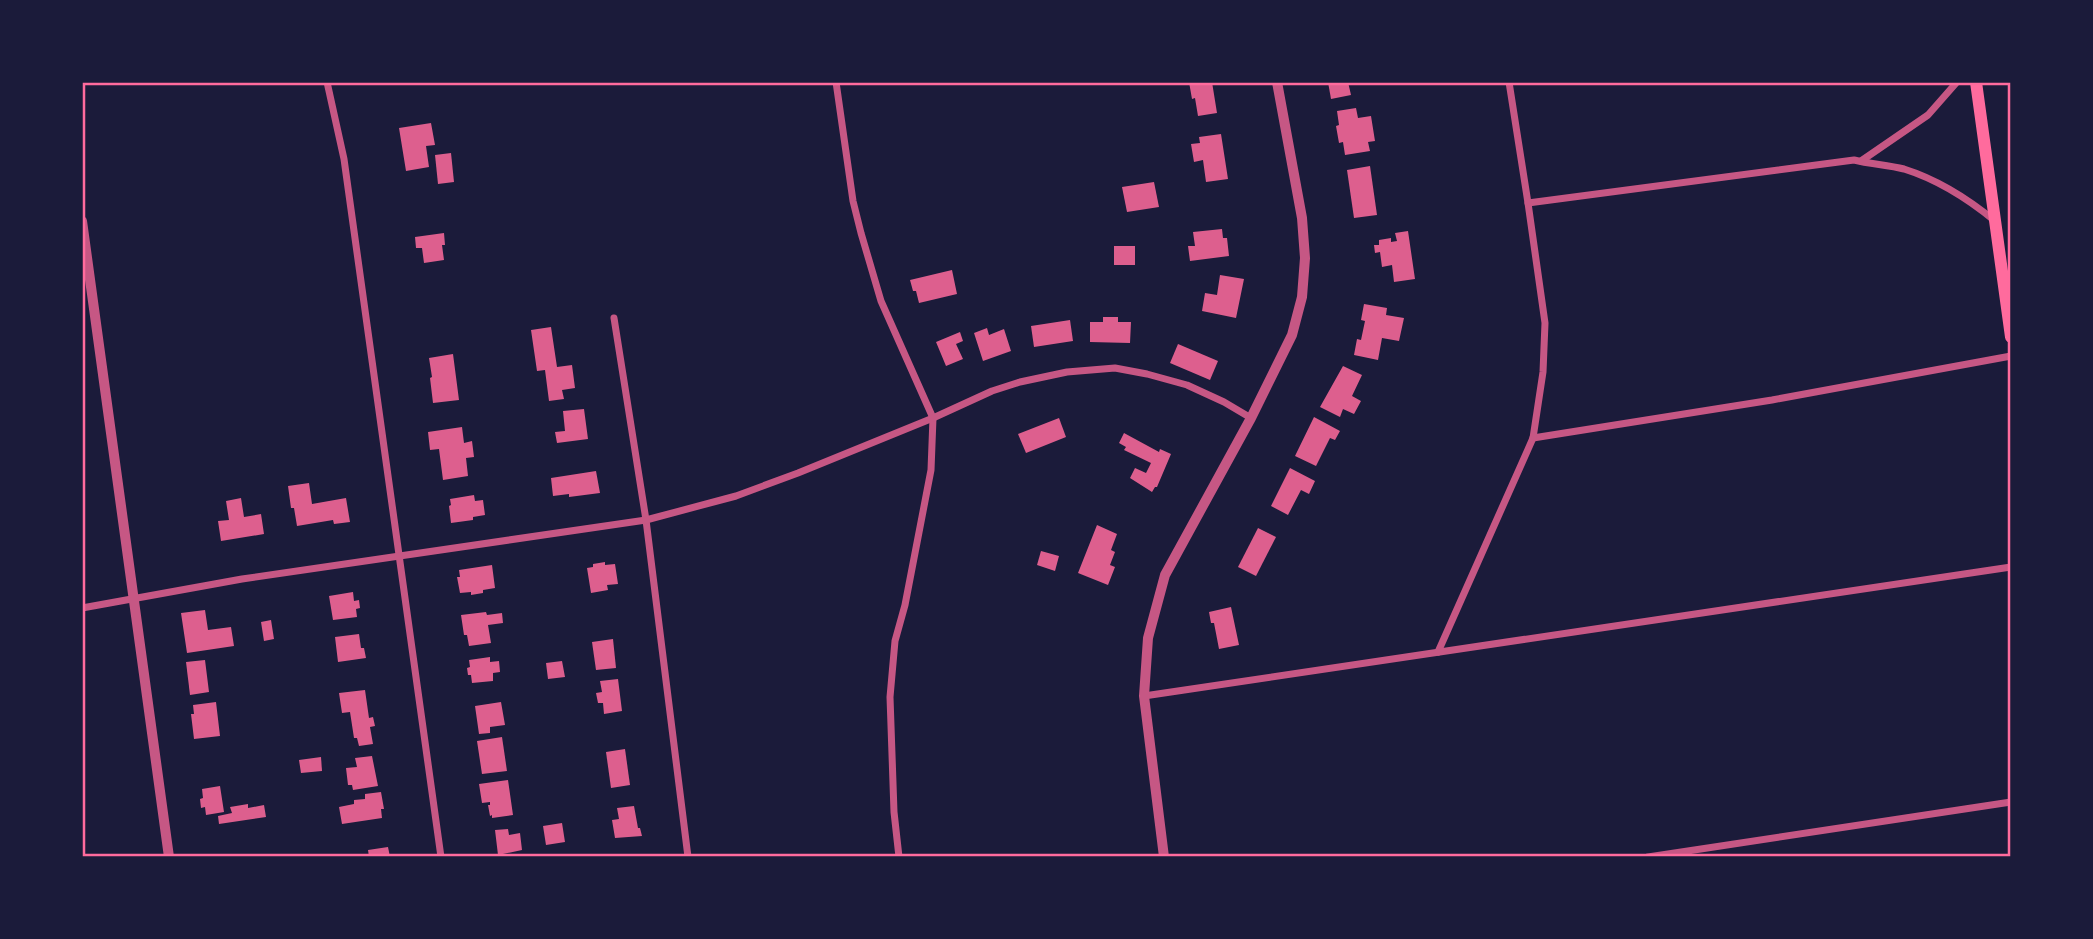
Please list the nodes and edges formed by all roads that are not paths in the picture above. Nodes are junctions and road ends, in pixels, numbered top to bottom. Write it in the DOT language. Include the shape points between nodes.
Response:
graph roads {
  1 [pos="327,82"];
  2 [pos="836,82"];
  3 [pos="1277,82"];
  4 [pos="1509,82"];
  5 [pos="1958,82"];
  6 [pos="1976,82"];
  7 [pos="1860,161"];
  8 [pos="1528,203"];
  9 [pos="82,221"];
  10 [pos="1995,221"];
  11 [pos="614,318"];
  12 [pos="2011,337"];
  13 [pos="2011,356"];
  14 [pos="933,418"];
  15 [pos="1251,418"];
  16 [pos="1533,438"];
  17 [pos="646,520"];
  18 [pos="399,557"];
  19 [pos="2011,567"];
  20 [pos="134,598"];
  21 [pos="82,608"];
  22 [pos="1438,652"];
  23 [pos="1143,696"];
  24 [pos="2011,802"];
  25 [pos="169,857"];
  26 [pos="441,857"];
  27 [pos="688,857"];
  28 [pos="898,857"];
  29 [pos="1164,857"];
  30 [pos="1648,857"];
  1 -- 18 [label="street" via="344,159"];
  2 -- 14 [label="street" via="860,233 881,301"];
  3 -- 15 [label="street" via="1302,218 1303,297 1292,335"];
  4 -- 8 [label="street"];
  5 -- 7 [label="street" via="1928,116"];
  6 -- 10 [label="main road"];
  7 -- 8 [label="street"];
  7 -- 10 [label="street" via="1935,180"];
  8 -- 16 [label="street" via="1545,323"];
  9 -- 20 [label="street"];
  10 -- 12 [label="main road"];
  11 -- 17 [label="street"];
  13 -- 16 [label="street"];
  14 -- 15 [label="street" via="1020,382 1115,368 1187,385"];
  14 -- 17 [label="street" via="736,496"];
  14 -- 28 [label="street" via="931,470 895,641 891,686"];
  15 -- 23 [label="street" via="1165,575 1148,638"];
  16 -- 22 [label="street"];
  17 -- 18 [label="street"];
  17 -- 27 [label="street"];
  18 -- 20 [label="street"];
  18 -- 26 [label="street"];
  19 -- 22 [label="street"];
  20 -- 21 [label="street"];
  20 -- 25 [label="street"];
  22 -- 23 [label="street"];
  23 -- 29 [label="street"];
  24 -- 30 [label="street"];
}
